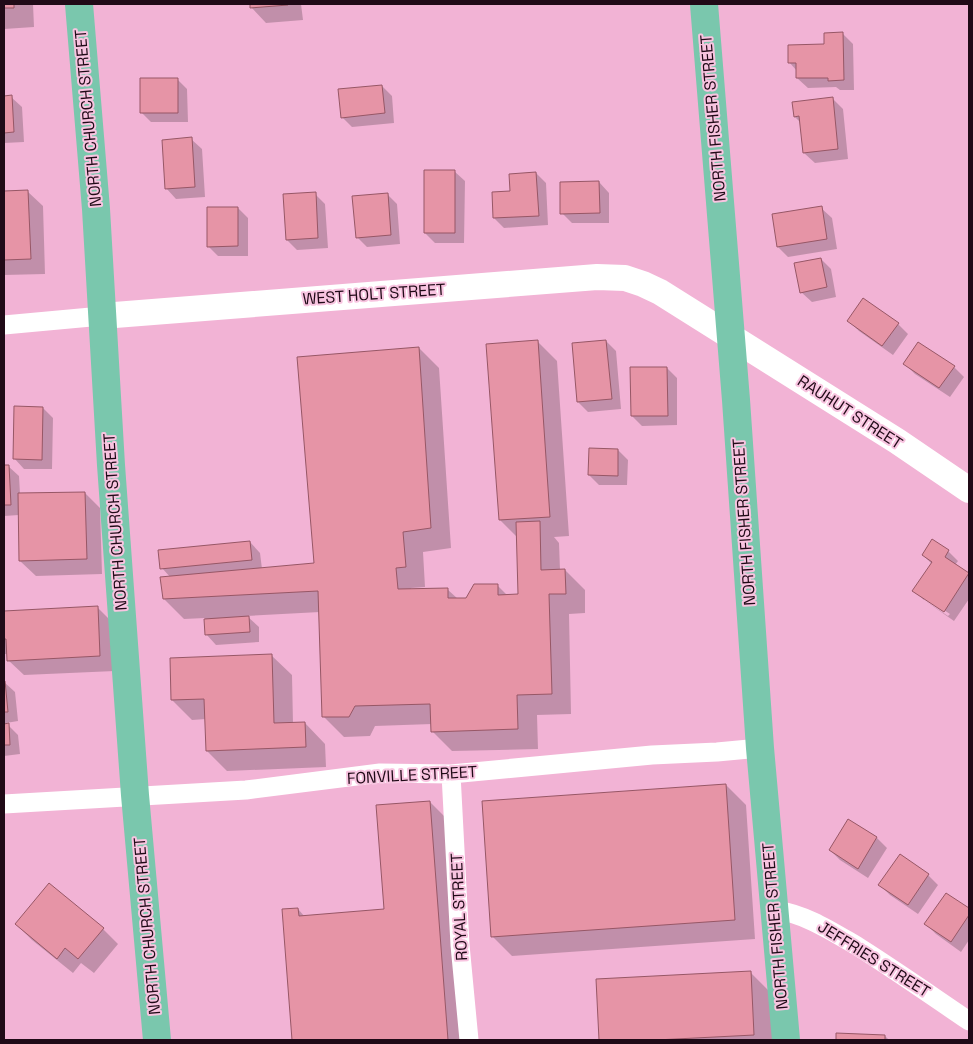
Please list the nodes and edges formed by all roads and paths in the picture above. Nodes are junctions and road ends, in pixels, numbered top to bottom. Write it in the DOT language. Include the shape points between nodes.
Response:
graph roads {
  1 [pos="79,4"];
  2 [pos="704,4"];
  3 [pos="102,316"];
  4 [pos="4,325"];
  5 [pos="730,335"];
  6 [pos="969,490"];
  7 [pos="760,748"];
  8 [pos="452,774"];
  9 [pos="135,796"];
  10 [pos="4,804"];
  11 [pos="773,908"];
  12 [pos="969,1021"];
  13 [pos="157,1040"];
  14 [pos="469,1040"];
  15 [pos="786,1040"];
  1 -- 3 [label="main road, NORTH CHURCH STREET"];
  2 -- 5 [label="main road, NORTH FISHER STREET"];
  3 -- 4 [label="street, WEST HOLT STREET"];
  3 -- 5 [label="main road, WEST HOLT STREET" via="597,276 625,278 643,284"];
  3 -- 9 [label="main road, NORTH CHURCH STREET"];
  5 -- 6 [label="main road, RAUHUT STREET"];
  5 -- 7 [label="main road, NORTH FISHER STREET"];
  7 -- 8 [label="street, FONVILLE STREET"];
  7 -- 11 [label="main road, NORTH FISHER STREET"];
  8 -- 9 [label="street, FONVILLE STREET" via="380,774 246,790"];
  8 -- 14 [label="street, ROYAL STREET" via="460,945"];
  9 -- 10 [label="street, FONVILLE STREET"];
  9 -- 13 [label="main road, NORTH CHURCH STREET"];
  11 -- 12 [label="street, JEFFRIES STREET" via="815,921"];
  11 -- 15 [label="main road, NORTH FISHER STREET"];
}
